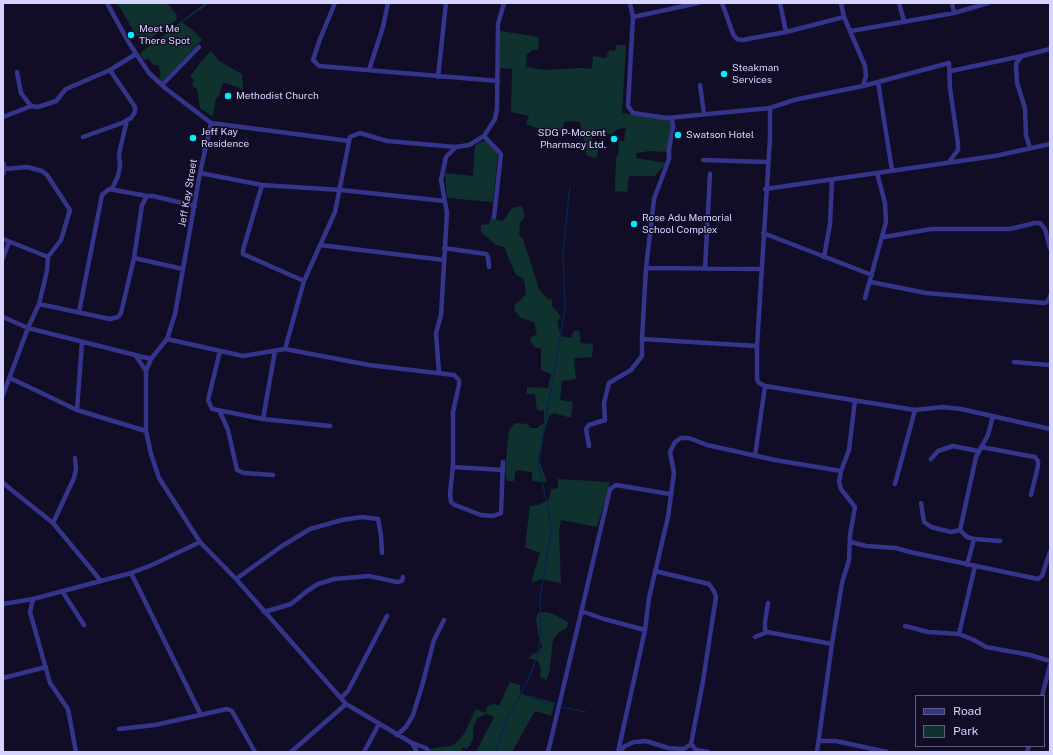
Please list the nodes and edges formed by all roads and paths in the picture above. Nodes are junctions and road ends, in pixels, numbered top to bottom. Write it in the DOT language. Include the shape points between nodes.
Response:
graph roads {
  1 [pos="107,3"];
  2 [pos="335,3"];
  3 [pos="388,3"];
  4 [pos="446,3"];
  5 [pos="504,3"];
  6 [pos="630,3"];
  7 [pos="698,3"];
  8 [pos="722,3"];
  9 [pos="780,3"];
  10 [pos="841,3"];
  11 [pos="899,3"];
  12 [pos="952,3"];
  13 [pos="988,3"];
  14 [pos="954,13"];
  15 [pos="633,17"];
  16 [pos="844,17"];
  17 [pos="904,21"];
  18 [pos="851,31"];
  19 [pos="786,32"];
  20 [pos="199,47"];
  21 [pos="1050,48"];
  22 [pos="136,54"];
  23 [pos="1022,56"];
  24 [pos="1005,59"];
  25 [pos="1016,65"];
  26 [pos="110,70"];
  27 [pos="369,70"];
  28 [pos="951,71"];
  29 [pos="16,72"];
  30 [pos="438,77"];
  31 [pos="498,81"];
  32 [pos="878,82"];
  33 [pos="162,85"];
  34 [pos="700,85"];
  35 [pos="863,86"];
  36 [pos="31,106"];
  37 [pos="770,108"];
  38 [pos="704,114"];
  39 [pos="3,117"];
  40 [pos="672,118"];
  41 [pos="127,120"];
  42 [pos="211,124"];
  43 [pos="484,136"];
  44 [pos="83,137"];
  45 [pos="349,140"];
  46 [pos="1050,144"];
  47 [pos="456,147"];
  48 [pos="1030,148"];
  49 [pos="703,160"];
  50 [pos="767,162"];
  51 [pos="949,162"];
  52 [pos="3,163"];
  53 [pos="892,170"];
  54 [pos="4,171"];
  55 [pos="200,173"];
  56 [pos="877,173"];
  57 [pos="710,174"];
  58 [pos="832,181"];
  59 [pos="262,185"];
  60 [pos="765,188"];
  61 [pos="112,189"];
  62 [pos="340,190"];
  63 [pos="147,196"];
  64 [pos="445,201"];
  65 [pos="195,206"];
  66 [pos="494,217"];
  67 [pos="763,233"];
  68 [pos="884,237"];
  69 [pos="3,239"];
  70 [pos="9,242"];
  71 [pos="320,245"];
  72 [pos="444,248"];
  73 [pos="1050,248"];
  74 [pos="48,257"];
  75 [pos="824,257"];
  76 [pos="3,258"];
  77 [pos="134,258"];
  78 [pos="444,260"];
  79 [pos="489,267"];
  80 [pos="646,268"];
  81 [pos="183,269"];
  82 [pos="705,269"];
  83 [pos="760,270"];
  84 [pos="872,275"];
  85 [pos="304,281"];
  86 [pos="871,282"];
  87 [pos="1050,296"];
  88 [pos="865,298"];
  89 [pos="39,304"];
  90 [pos="79,312"];
  91 [pos="3,317"];
  92 [pos="28,328"];
  93 [pos="167,339"];
  94 [pos="642,339"];
  95 [pos="82,342"];
  96 [pos="756,346"];
  97 [pos="285,349"];
  98 [pos="220,351"];
  99 [pos="275,351"];
  100 [pos="136,356"];
  101 [pos="150,359"];
  102 [pos="1014,362"];
  103 [pos="1050,365"];
  104 [pos="146,371"];
  105 [pos="439,373"];
  106 [pos="10,378"];
  107 [pos="766,386"];
  108 [pos="3,395"];
  109 [pos="855,400"];
  110 [pos="77,410"];
  111 [pos="915,410"];
  112 [pos="220,412"];
  113 [pos="993,416"];
  114 [pos="263,419"];
  115 [pos="330,426"];
  116 [pos="1050,429"];
  117 [pos="146,431"];
  118 [pos="589,446"];
  119 [pos="980,449"];
  120 [pos="755,456"];
  121 [pos="75,458"];
  122 [pos="930,458"];
  123 [pos="503,462"];
  124 [pos="453,467"];
  125 [pos="503,470"];
  126 [pos="841,471"];
  127 [pos="273,475"];
  128 [pos="3,482"];
  129 [pos="895,484"];
  130 [pos="670,494"];
  131 [pos="1031,495"];
  132 [pos="921,503"];
  133 [pos="53,523"];
  134 [pos="960,530"];
  135 [pos="974,539"];
  136 [pos="200,542"];
  137 [pos="851,542"];
  138 [pos="1000,542"];
  139 [pos="1050,552"];
  140 [pos="382,553"];
  141 [pos="967,565"];
  142 [pos="975,566"];
  143 [pos="656,571"];
  144 [pos="131,573"];
  145 [pos="403,577"];
  146 [pos="236,579"];
  147 [pos="101,581"];
  148 [pos="62,591"];
  149 [pos="33,599"];
  150 [pos="768,603"];
  151 [pos="3,604"];
  152 [pos="264,612"];
  153 [pos="581,613"];
  154 [pos="387,616"];
  155 [pos="444,620"];
  156 [pos="84,625"];
  157 [pos="904,626"];
  158 [pos="645,630"];
  159 [pos="767,632"];
  160 [pos="959,634"];
  161 [pos="755,637"];
  162 [pos="832,644"];
  163 [pos="1050,661"];
  164 [pos="1050,665"];
  165 [pos="46,667"];
  166 [pos="3,678"];
  167 [pos="1042,695"];
  168 [pos="341,698"];
  169 [pos="346,704"];
  170 [pos="201,715"];
  171 [pos="379,724"];
  172 [pos="119,729"];
  173 [pos="397,735"];
  174 [pos="819,741"];
  175 [pos="412,743"];
  176 [pos="691,744"];
  177 [pos="76,752"];
  178 [pos="255,752"];
  179 [pos="291,752"];
  180 [pos="364,752"];
  181 [pos="417,752"];
  182 [pos="429,752"];
  183 [pos="548,752"];
  184 [pos="618,752"];
  185 [pos="708,752"];
  186 [pos="817,752"];
  187 [pos="887,752"];
  1 -- 22 [label="street"];
  2 -- 27 [label="street" via="314,63"];
  3 -- 27 [label="street"];
  4 -- 30 [label="street"];
  5 -- 31 [label="street" via="498,24"];
  6 -- 15 [label="street"];
  7 -- 15 [label="street"];
  8 -- 19 [label="street" via="726,19 737,39"];
  9 -- 19 [label="street"];
  10 -- 16 [label="street"];
  11 -- 17 [label="street"];
  12 -- 14 [label="street"];
  13 -- 14 [label="street"];
  14 -- 17 [label="street"];
  15 -- 40 [label="street" via="628,106 633,113"];
  16 -- 18 [label="street"];
  16 -- 19 [label="street"];
  17 -- 18 [label="street"];
  18 -- 35 [label="street" via="865,66"];
  20 -- 33 [label="street"];
  21 -- 23 [label="street"];
  22 -- 26 [label="street"];
  22 -- 33 [label="street" via="149,73"];
  23 -- 24 [label="street"];
  23 -- 25 [label="street"];
  24 -- 25 [label="street"];
  24 -- 28 [label="street"];
  25 -- 48 [label="street" via="1017,83 1025,108 1026,135"];
  26 -- 36 [label="street" via="66,89 56,101 38,107"];
  26 -- 41 [label="street" via="135,107 132,118"];
  27 -- 30 [label="street"];
  28 -- 32 [label="street" via="950,65 946,63"];
  28 -- 51 [label="street" via="950,88 958,150"];
  29 -- 36 [label="street" via="21,93"];
  30 -- 31 [label="street"];
  31 -- 43 [label="street" via="495,119"];
  32 -- 35 [label="street"];
  32 -- 53 [label="street"];
  33 -- 42 [label="street"];
  34 -- 38 [label="street"];
  35 -- 37 [label="street" via="794,100"];
  36 -- 39 [label="street"];
  37 -- 38 [label="street"];
  37 -- 50 [label="street"];
  38 -- 40 [label="street"];
  40 -- 80 [label="street" via="669,159 654,199"];
  41 -- 44 [label="street"];
  41 -- 61 [label="street" via="119,154 118,176"];
  42 -- 45 [label="street"];
  42 -- 55 [label="street, Jeff Kay Street"];
  43 -- 47 [label="street" via="469,145"];
  43 -- 66 [label="street" via="501,154"];
  45 -- 47 [label="street" via="354,134 360,133 387,141"];
  45 -- 62 [label="street"];
  46 -- 48 [label="street"];
  47 -- 64 [label="street" via="446,157 443,167 441,180"];
  48 -- 51 [label="street"];
  49 -- 50 [label="street"];
  50 -- 60 [label="street"];
  51 -- 53 [label="street"];
  52 -- 54 [label="street"];
  53 -- 56 [label="street"];
  54 -- 74 [label="street" via="27,167 42,171 48,175 70,210 61,240"];
  55 -- 59 [label="street"];
  55 -- 65 [label="street, Jeff Kay Street"];
  56 -- 58 [label="street"];
  56 -- 68 [label="street" via="886,222"];
  57 -- 82 [label="street"];
  58 -- 60 [label="street"];
  58 -- 75 [label="street" via="830,224"];
  59 -- 62 [label="street"];
  59 -- 85 [label="street" via="243,254"];
  60 -- 67 [label="street"];
  61 -- 63 [label="street"];
  61 -- 90 [label="street" via="104,191 100,199"];
  62 -- 64 [label="street"];
  62 -- 71 [label="street" via="335,212"];
  63 -- 65 [label="street"];
  63 -- 77 [label="street" via="142,205"];
  64 -- 72 [label="street"];
  65 -- 81 [label="street, Jeff Kay Street"];
  67 -- 75 [label="street"];
  67 -- 83 [label="street"];
  68 -- 73 [label="street" via="931,229 1010,228 1040,223 1045,229"];
  68 -- 84 [label="street"];
  69 -- 70 [label="street"];
  70 -- 74 [label="street"];
  70 -- 76 [label="street"];
  71 -- 78 [label="street"];
  71 -- 85 [label="street"];
  72 -- 78 [label="street"];
  72 -- 79 [label="street" via="486,254"];
  74 -- 89 [label="street"];
  75 -- 84 [label="street"];
  77 -- 81 [label="street"];
  77 -- 90 [label="street" via="118,317 110,319"];
  78 -- 105 [label="street" via="441,315 436,333"];
  80 -- 82 [label="street"];
  80 -- 94 [label="street"];
  81 -- 93 [label="street, Jeff Kay Street" via="175,314"];
  82 -- 83 [label="street"];
  83 -- 96 [label="street"];
  84 -- 86 [label="street"];
  85 -- 97 [label="street"];
  86 -- 87 [label="street" via="926,293 1045,303"];
  86 -- 88 [label="street"];
  89 -- 90 [label="street"];
  89 -- 92 [label="street"];
  91 -- 92 [label="street"];
  92 -- 95 [label="street"];
  92 -- 106 [label="street"];
  93 -- 98 [label="street"];
  93 -- 101 [label="street, Jeff Kay Street"];
  94 -- 96 [label="street"];
  94 -- 118 [label="street" via="640,360 626,374 612,380 606,389 605,420 589,424 586,429"];
  95 -- 100 [label="street"];
  95 -- 110 [label="street"];
  96 -- 107 [label="street" via="757,379"];
  97 -- 99 [label="street"];
  97 -- 105 [label="street" via="369,365"];
  98 -- 99 [label="street" via="243,356"];
  98 -- 112 [label="street" via="208,400 212,409"];
  99 -- 114 [label="street"];
  100 -- 101 [label="street"];
  100 -- 104 [label="street"];
  101 -- 104 [label="street, Jeff Kay Street"];
  102 -- 103 [label="street"];
  104 -- 117 [label="street, Jeff Kay Street"];
  105 -- 124 [label="street" via="454,375 459,380 453,412"];
  106 -- 108 [label="street"];
  106 -- 110 [label="street"];
  107 -- 109 [label="street"];
  107 -- 120 [label="street"];
  109 -- 111 [label="street"];
  109 -- 126 [label="street" via="849,450"];
  110 -- 117 [label="street"];
  111 -- 113 [label="street" via="942,407"];
  111 -- 129 [label="street"];
  112 -- 114 [label="street"];
  112 -- 127 [label="street" via="228,430 237,470 244,473"];
  113 -- 116 [label="street"];
  113 -- 119 [label="street" via="991,428"];
  114 -- 115 [label="street"];
  117 -- 136 [label="street, Jeff Kay Street" via="159,478"];
  119 -- 122 [label="street" via="953,446 938,451"];
  119 -- 131 [label="street" via="1035,458 1038,466"];
  119 -- 134 [label="street"];
  120 -- 126 [label="street"];
  120 -- 130 [label="street" via="681,438 675,442 670,452 674,473"];
  121 -- 133 [label="street" via="74,478"];
  123 -- 125 [label="street"];
  124 -- 125 [label="street"];
  124 -- 125 [label="street" via="450,494 452,502 481,515 493,516 502,510"];
  126 -- 137 [label="street" via="841,489 855,507"];
  128 -- 133 [label="street"];
  130 -- 143 [label="street"];
  130 -- 153 [label="street" via="616,485 610,489"];
  132 -- 134 [label="street" via="924,522 931,527 951,532"];
  133 -- 147 [label="street"];
  134 -- 135 [label="street" via="967,537"];
  135 -- 138 [label="street"];
  135 -- 141 [label="street"];
  136 -- 144 [label="street"];
  136 -- 146 [label="street, Jeff Kay Street"];
  137 -- 141 [label="street" via="896,548"];
  137 -- 162 [label="street"];
  139 -- 142 [label="street" via="1042,576 1038,579"];
  140 -- 146 [label="street" via="378,519 362,517 342,520 310,529"];
  141 -- 142 [label="street"];
  142 -- 160 [label="street"];
  143 -- 158 [label="street"];
  143 -- 176 [label="street" via="709,584 716,598"];
  144 -- 147 [label="street"];
  144 -- 170 [label="street"];
  145 -- 152 [label="street" via="402,581 397,582 369,576 334,579 318,584 291,604"];
  146 -- 152 [label="street, Jeff Kay Street"];
  147 -- 148 [label="street"];
  148 -- 149 [label="street"];
  148 -- 156 [label="street"];
  149 -- 151 [label="street"];
  149 -- 165 [label="street" via="30,612"];
  150 -- 159 [label="street" via="765,622"];
  152 -- 168 [label="street, Jeff Kay Street"];
  153 -- 158 [label="street"];
  153 -- 183 [label="street"];
  154 -- 168 [label="street" via="348,691"];
  155 -- 173 [label="street" via="434,640 412,715 406,727"];
  157 -- 160 [label="street" via="928,632"];
  158 -- 184 [label="street"];
  159 -- 161 [label="street"];
  159 -- 162 [label="street"];
  160 -- 163 [label="street" via="986,647"];
  162 -- 174 [label="street"];
  164 -- 167 [label="street"];
  165 -- 166 [label="street"];
  165 -- 177 [label="street" via="50,683 68,709"];
  168 -- 169 [label="street, Jeff Kay Street"];
  169 -- 171 [label="street, Jeff Kay Street"];
  169 -- 179 [label="street"];
  170 -- 172 [label="street" via="156,726"];
  170 -- 178 [label="street" via="227,709 232,711"];
  171 -- 173 [label="street, Jeff Kay Street"];
  171 -- 180 [label="street"];
  173 -- 175 [label="street, Jeff Kay Street"];
  174 -- 186 [label="street"];
  174 -- 187 [label="street" via="836,741"];
  175 -- 181 [label="street"];
  175 -- 182 [label="street, Jeff Kay Street" via="426,748"];
  176 -- 184 [label="street" via="684,749 668,748 646,741 634,742"];
  176 -- 185 [label="street" via="696,750"];
}
